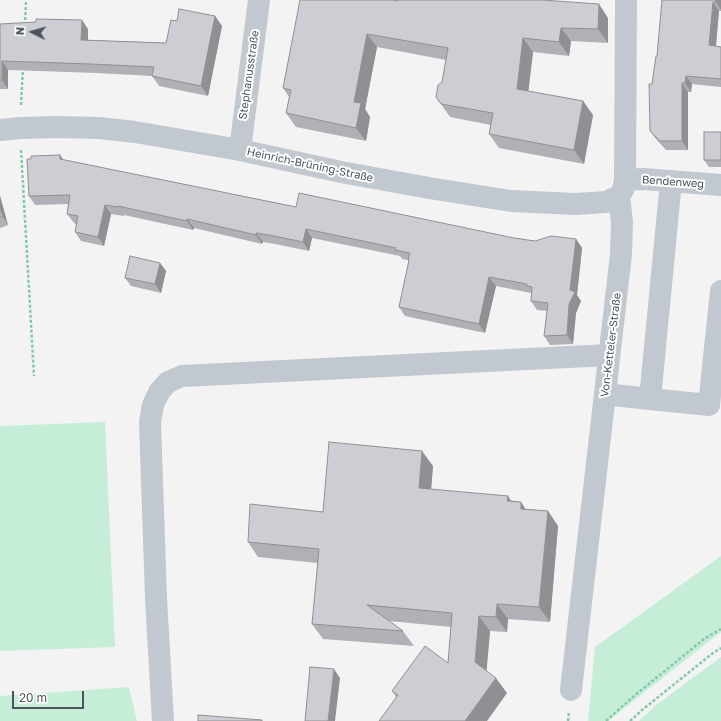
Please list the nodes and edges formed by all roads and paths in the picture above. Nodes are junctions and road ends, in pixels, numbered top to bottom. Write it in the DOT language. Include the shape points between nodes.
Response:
graph roads {
  1 [pos="26,0"];
  2 [pos="259,0"];
  3 [pos="626,0"];
  4 [pos="25,32"];
  5 [pos="23,64"];
  6 [pos="10,129"];
  7 [pos="240,150"];
  8 [pos="671,181"];
  9 [pos="721,185"];
  10 [pos="622,188"];
  11 [pos="721,290"];
  12 [pos="609,355"];
  13 [pos="34,376"];
  14 [pos="605,394"];
  15 [pos="650,399"];
  16 [pos="721,629"];
  17 [pos="721,648"];
  18 [pos="571,690"];
  19 [pos="163,721"];
  20 [pos="606,721"];
  21 [pos="630,721"];
  1 -- 4 [label="path"];
  2 -- 7 [label="street, Stephanusstraße"];
  3 -- 10 [label="street, Von-Ketteler-Straße"];
  5 -- 6 [label="path"];
  6 -- 7 [label="street, Heinrich-Brüning-Straße" via="99,128"];
  6 -- 13 [label="path"];
  7 -- 10 [label="street, Heinrich-Brüning-Straße" via="341,172 511,201 572,204 606,202"];
  8 -- 9 [label="street, Bendenweg"];
  8 -- 10 [label="street, Bendenweg" via="643,179"];
  8 -- 15 [label="street"];
  10 -- 12 [label="street, Von-Ketteler-Straße" via="621,254"];
  11 -- 15 [label="street" via="709,405"];
  12 -- 14 [label="street, Von-Ketteler-Straße"];
  12 -- 19 [label="street" via="182,376 168,382 159,392 153,405 150,422"];
  14 -- 15 [label="street"];
  14 -- 18 [label="street, Von-Ketteler-Straße"];
  16 -- 20 [label="path" via="704,639"];
  17 -- 21 [label="path"];
}
